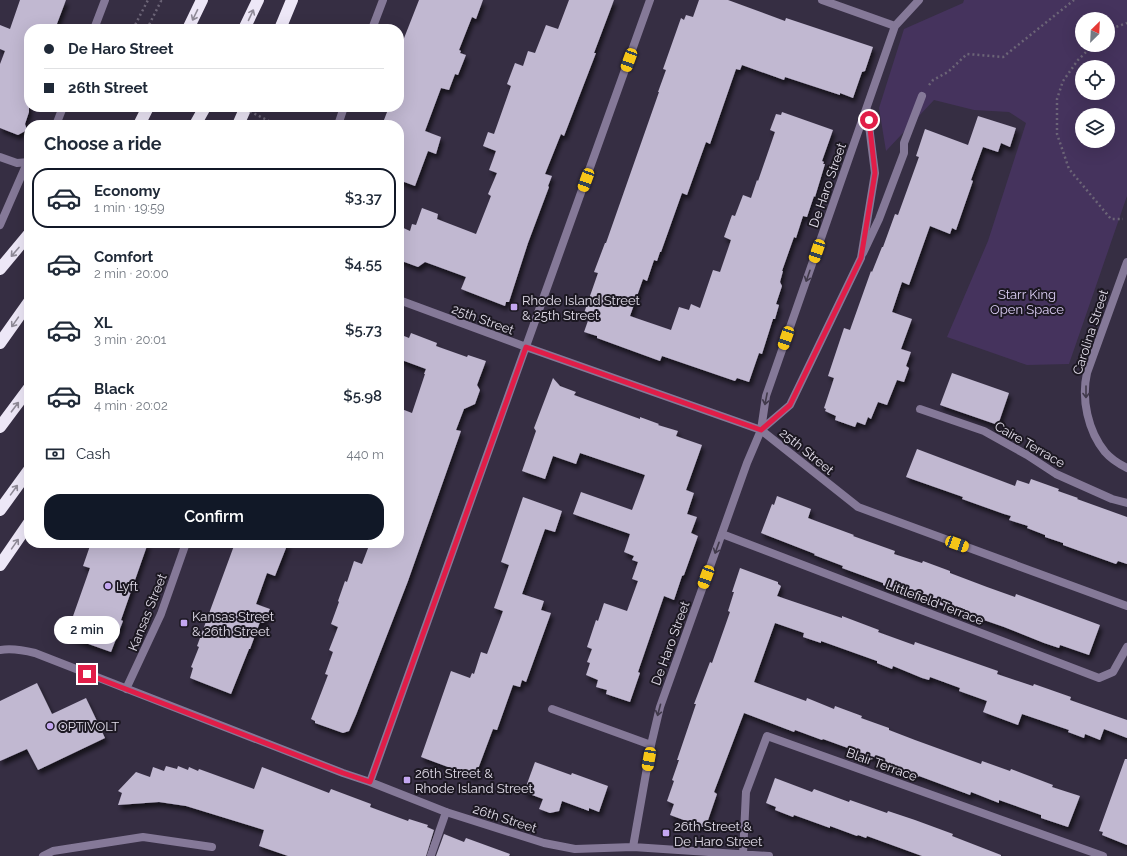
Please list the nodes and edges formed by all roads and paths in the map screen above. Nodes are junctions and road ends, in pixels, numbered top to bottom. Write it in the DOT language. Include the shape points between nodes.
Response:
graph roads {
  1 [pos="105,0"];
  2 [pos="148,0"];
  3 [pos="159,0"];
  4 [pos="202,0"];
  5 [pos="258,0"];
  6 [pos="292,0"];
  7 [pos="383,0"];
  8 [pos="650,0"];
  9 [pos="822,0"];
  10 [pos="919,0"];
  11 [pos="1074,0"];
  12 [pos="1127,23"];
  13 [pos="96,24"];
  14 [pos="136,24"];
  15 [pos="150,24"];
  16 [pos="190,24"];
  17 [pos="246,24"];
  18 [pos="282,24"];
  19 [pos="374,24"];
  20 [pos="895,26"];
  21 [pos="1115,27"];
  22 [pos="1085,52"];
  23 [pos="922,96"];
  24 [pos="867,107"];
  25 [pos="251,112"];
  26 [pos="267,120"];
  27 [pos="0,157"];
  28 [pos="24,162"];
  29 [pos="24,171"];
  30 [pos="1123,219"];
  31 [pos="0,224"];
  32 [pos="24,240"];
  33 [pos="861,258"];
  34 [pos="1127,262"];
  35 [pos="0,269"];
  36 [pos="404,302"];
  37 [pos="24,309"];
  38 [pos="0,342"];
  39 [pos="526,347"];
  40 [pos="24,395"];
  41 [pos="920,409"];
  42 [pos="0,426"];
  43 [pos="761,430"];
  44 [pos="1127,468"];
  45 [pos="24,477"];
  46 [pos="1127,503"];
  47 [pos="0,510"];
  48 [pos="24,530"];
  49 [pos="722,534"];
  50 [pos="184,548"];
  51 [pos="0,565"];
  52 [pos="1127,606"];
  53 [pos="1127,647"];
  54 [pos="0,650"];
  55 [pos="126,689"];
  56 [pos="552,709"];
  57 [pos="651,745"];
  58 [pos="370,782"];
  59 [pos="446,812"];
  60 [pos="212,847"];
  61 [pos="633,847"];
  62 [pos="743,854"];
  63 [pos="431,855"];
  64 [pos="43,856"];
  65 [pos="768,856"];
  66 [pos="1103,856"];
  1 -- 13 [label="street"];
  2 -- 14 [label="path"];
  3 -- 15 [label="path" via="161,1"];
  4 -- 16 [label="highway, one-way"];
  17 -- 5 [label="highway, one-way"];
  6 -- 18 [label="highway"];
  7 -- 19 [label="street"];
  8 -- 39 [label="street"];
  9 -- 20 [label="street"];
  10 -- 20 [label="street, De Haro Street"];
  11 -- 23 [label="path" via="1003,57 967,54 948,72 933,80"];
  12 -- 21 [label="path"];
  20 -- 24 [label="street, De Haro Street"];
  22 -- 30 [label="path" via="1063,81 1057,99 1057,134 1069,169 1111,219"];
  23 -- 33 [label="street" via="904,143 904,153"];
  24 -- 33 [label="street, De Haro Street" via="875,173"];
  24 -- 43 [label="street, De Haro Street, one-way" via="766,396"];
  25 -- 26 [label="path, bridge"];
  27 -- 28 [label="street" via="17,163"];
  29 -- 31 [label="street"];
  32 -- 35 [label="highway, one-way"];
  33 -- 43 [label="street, De Haro Street" via="790,405"];
  34 -- 44 [label="street, Carolina Street, one-way" via="1086,378 1085,396 1088,418 1098,441 1115,462"];
  36 -- 39 [label="street, 25th Street"];
  37 -- 38 [label="highway, one-way"];
  39 -- 43 [label="street, 25th Street"];
  39 -- 58 [label="street"];
  42 -- 40 [label="highway, one-way"];
  41 -- 46 [label="street, Caire Terrace" via="984,431 1056,474"];
  43 -- 49 [label="street, De Haro Street"];
  43 -- 52 [label="street, 25th Street" via="858,508"];
  47 -- 45 [label="highway, one-way"];
  51 -- 48 [label="highway, one-way"];
  49 -- 53 [label="street, Littlefield Terrace" via="1099,678 1113,672"];
  49 -- 57 [label="street, De Haro Street, one-way" via="660,707"];
  50 -- 55 [label="street, Kansas Street" via="160,614"];
  54 -- 55 [label="street, 26th Street" via="35,653"];
  55 -- 58 [label="street, 26th Street"];
  56 -- 57 [label="street"];
  57 -- 61 [label="street, De Haro Street"];
  58 -- 59 [label="street, 26th Street"];
  59 -- 61 [label="street, 26th Street" via="544,843 575,849"];
  59 -- 63 [label="street"];
  60 -- 64 [label="street" via="143,837 53,851"];
  61 -- 62 [label="street, 26th Street"];
  62 -- 65 [label="street, 26th Street"];
  62 -- 66 [label="street, Blair Terrace" via="746,792 767,736"];
}
